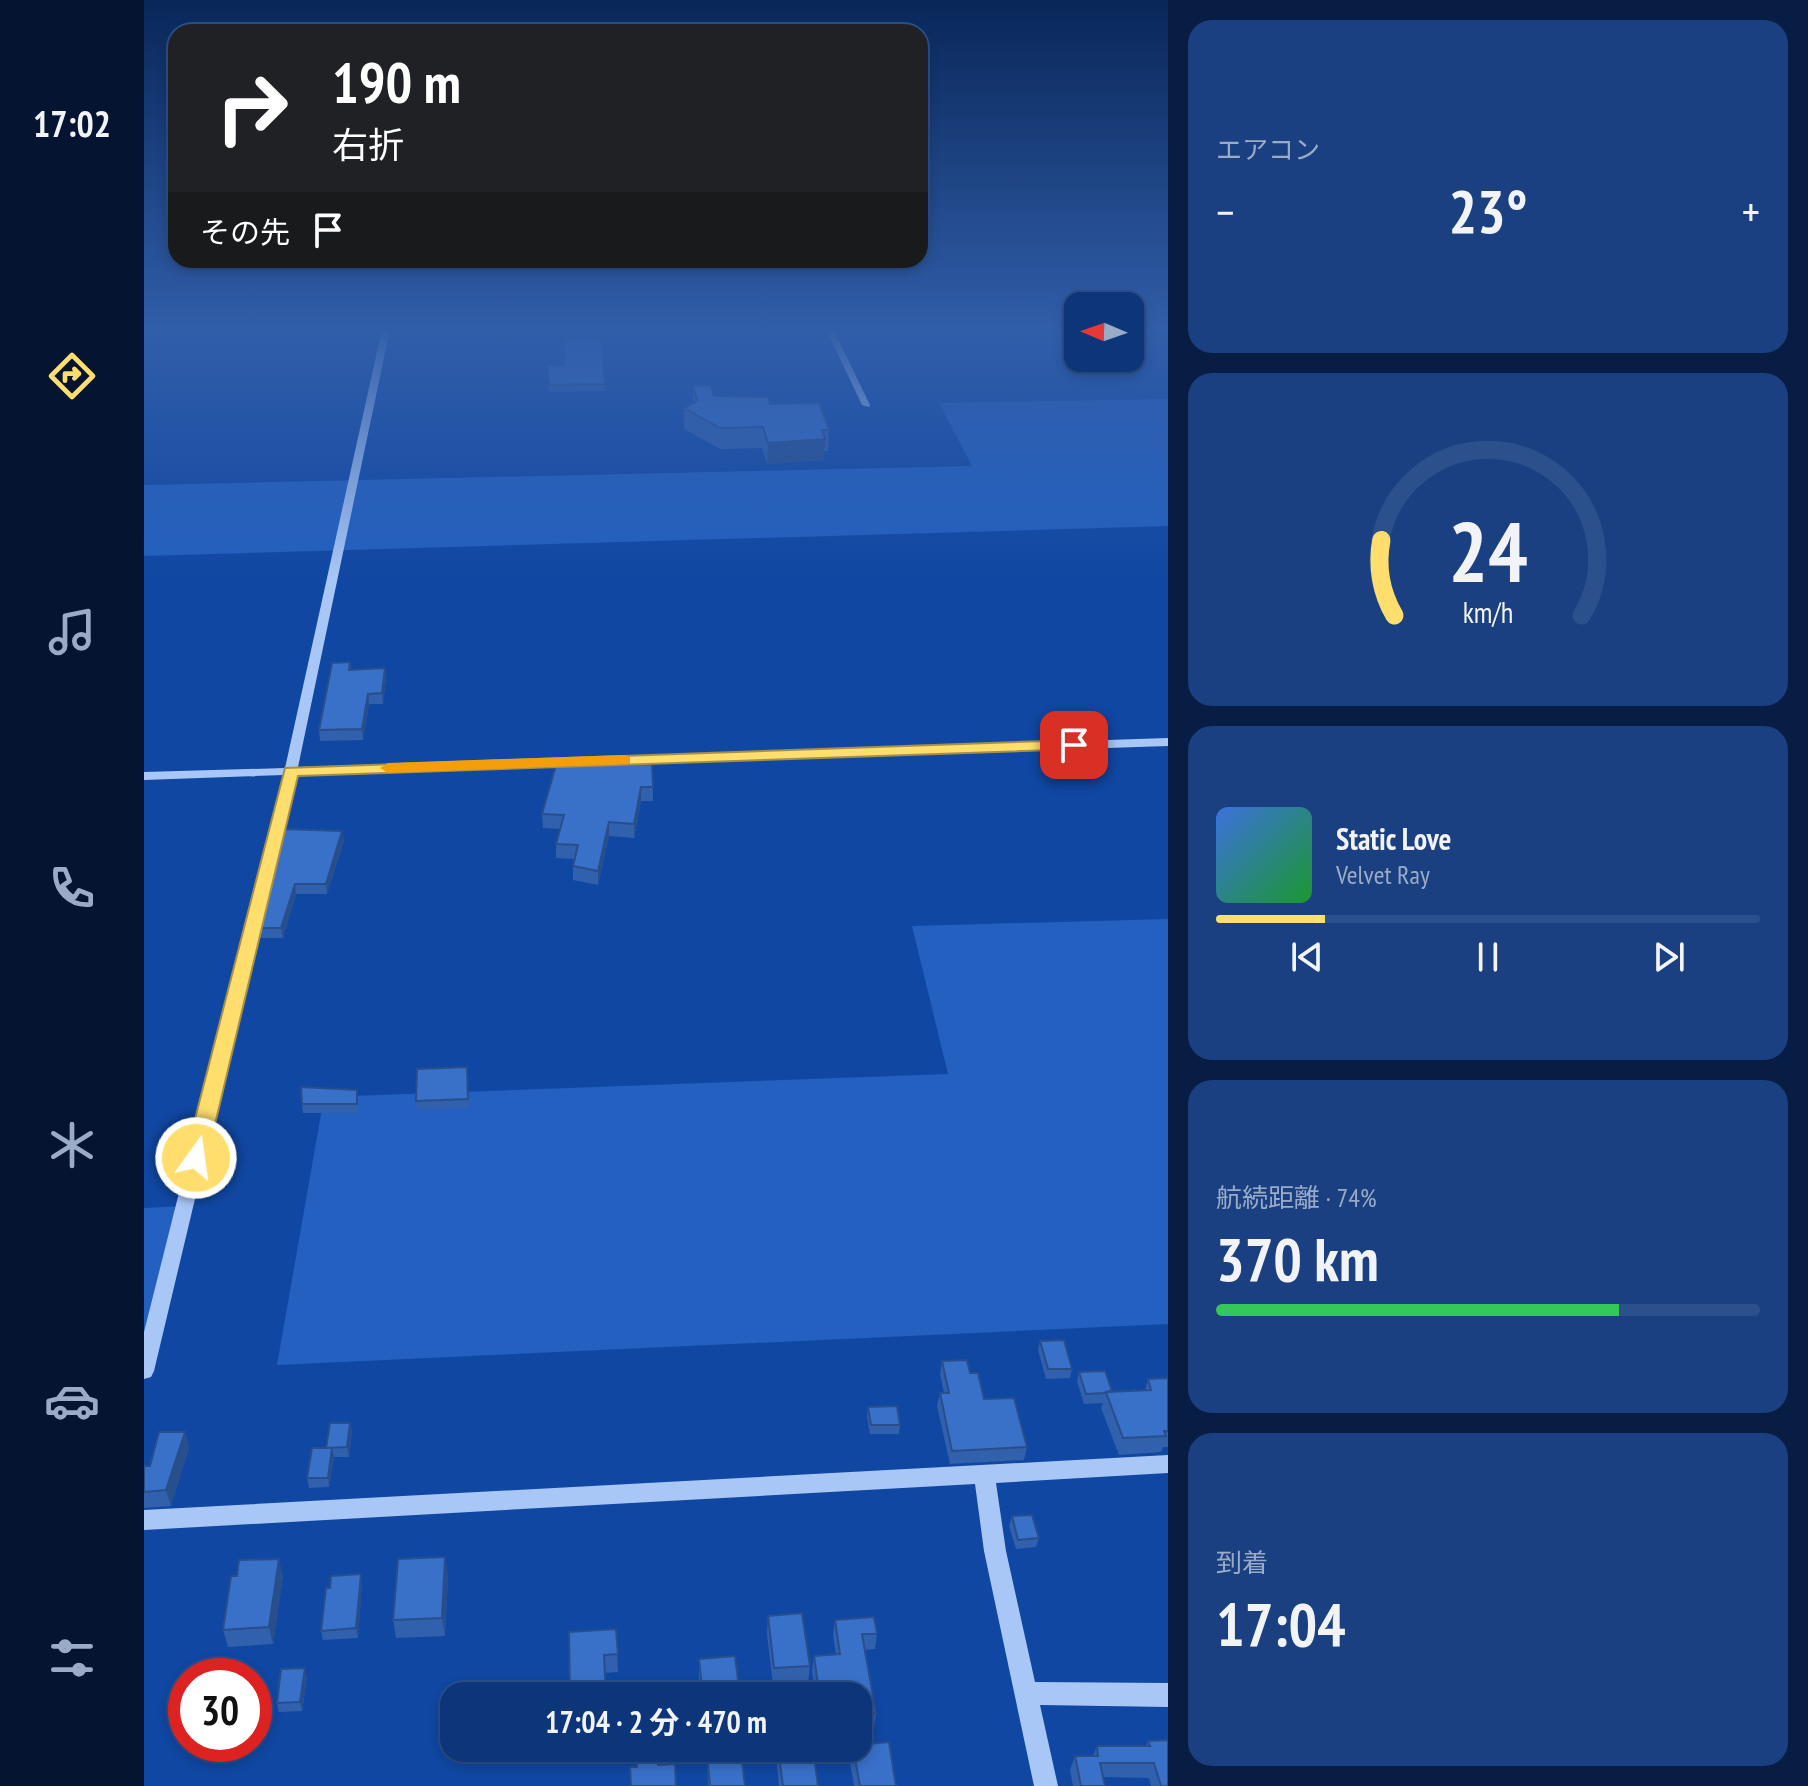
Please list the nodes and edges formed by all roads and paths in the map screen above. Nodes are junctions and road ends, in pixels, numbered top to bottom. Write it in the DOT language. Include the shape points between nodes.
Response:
graph roads {
  1 [pos="368,412"];
  2 [pos="1168,742"];
  3 [pos="291,771"];
  4 [pos="144,776"];
  5 [pos="144,1371"];
  6 [pos="1168,1464"];
  7 [pos="984,1475"];
  8 [pos="144,1520"];
  9 [pos="1026,1693"];
  10 [pos="1168,1695"];
  11 [pos="1046,1786"];
  1 -- 3 [label="street"];
  2 -- 3 [label="street"];
  3 -- 4 [label="street"];
  3 -- 5 [label="street"];
  6 -- 7 [label="street"];
  7 -- 8 [label="street"];
  7 -- 9 [label="street"];
  9 -- 10 [label="street"];
  9 -- 11 [label="street"];
}
